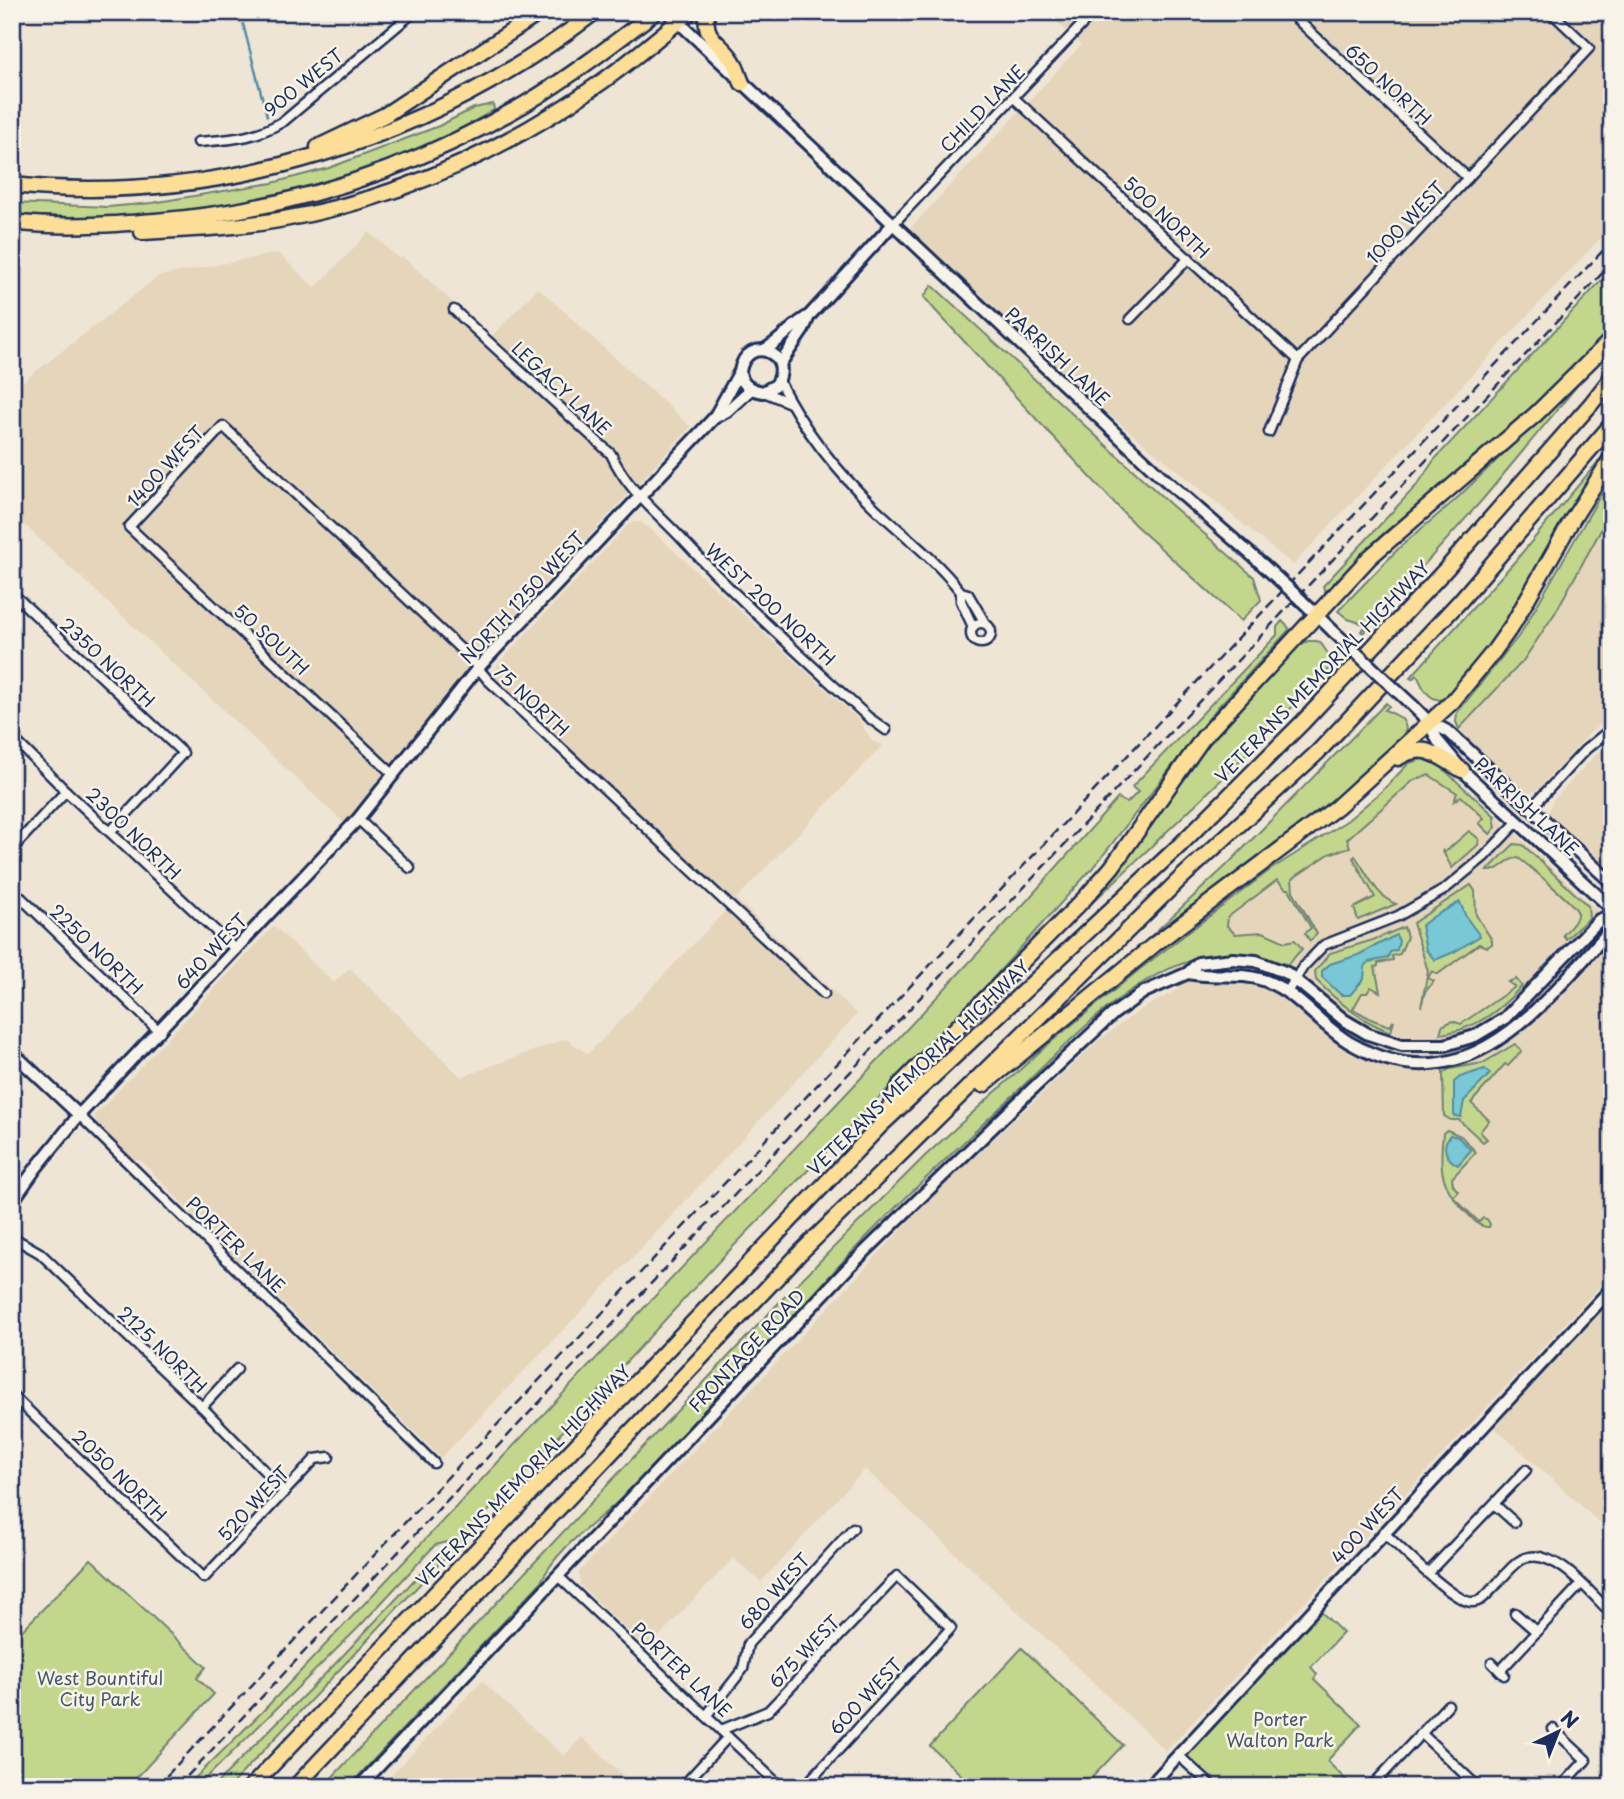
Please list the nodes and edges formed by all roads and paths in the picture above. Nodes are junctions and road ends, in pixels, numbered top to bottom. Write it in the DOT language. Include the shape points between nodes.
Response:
graph roads {
  1 [pos="414,12"];
  2 [pos="541,12"];
  3 [pos="595,12"];
  4 [pos="655,12"];
  5 [pos="690,12"];
  6 [pos="699,12"];
  7 [pos="707,12"];
  8 [pos="1094,12"];
  9 [pos="1289,12"];
  10 [pos="1551,12"];
  11 [pos="673,17"];
  12 [pos="716,58"];
  13 [pos="742,83"];
  14 [pos="1014,97"];
  15 [pos="198,142"];
  16 [pos="228,178"];
  17 [pos="1468,178"];
  18 [pos="12,185"];
  19 [pos="12,222"];
  20 [pos="892,225"];
  21 [pos="100,226"];
  22 [pos="1189,258"];
  23 [pos="454,310"];
  24 [pos="809,316"];
  25 [pos="1130,319"];
  26 [pos="1612,339"];
  27 [pos="764,350"];
  28 [pos="1298,360"];
  29 [pos="780,364"];
  30 [pos="740,371"];
  31 [pos="1612,377"];
  32 [pos="779,380"];
  33 [pos="751,389"];
  34 [pos="764,391"];
  35 [pos="790,403"];
  36 [pos="714,418"];
  37 [pos="1612,425"];
  38 [pos="223,426"];
  39 [pos="1269,432"];
  40 [pos="1612,457"];
  41 [pos="639,496"];
  42 [pos="129,527"];
  43 [pos="961,592"];
  44 [pos="12,593"];
  45 [pos="1317,615"];
  46 [pos="985,623"];
  47 [pos="973,626"];
  48 [pos="477,669"];
  49 [pos="1428,721"];
  50 [pos="1612,728"];
  51 [pos="886,730"];
  52 [pos="12,737"];
  53 [pos="1462,770"];
  54 [pos="394,775"];
  55 [pos="66,791"];
  56 [pos="1531,808"];
  57 [pos="367,809"];
  58 [pos="358,819"];
  59 [pos="1518,821"];
  60 [pos="1308,829"];
  61 [pos="110,832"];
  62 [pos="12,849"];
  63 [pos="410,867"];
  64 [pos="1612,883"];
  65 [pos="12,889"];
  66 [pos="1612,909"];
  67 [pos="1612,915"];
  68 [pos="1612,928"];
  69 [pos="236,950"];
  70 [pos="1188,972"];
  71 [pos="1296,978"];
  72 [pos="1287,992"];
  73 [pos="824,994"];
  74 [pos="160,1031"];
  75 [pos="12,1052"];
  76 [pos="79,1115"];
  77 [pos="880,1126"];
  78 [pos="919,1137"];
  79 [pos="12,1202"];
  80 [pos="12,1237"];
  81 [pos="1612,1288"];
  82 [pos="237,1369"];
  83 [pos="12,1395"];
  84 [pos="202,1407"];
  85 [pos="329,1457"];
  86 [pos="434,1463"];
  87 [pos="1526,1470"];
  88 [pos="285,1492"];
  89 [pos="1494,1504"];
  90 [pos="1514,1522"];
  91 [pos="853,1528"];
  92 [pos="1383,1532"];
  93 [pos="1428,1573"];
  94 [pos="558,1576"];
  95 [pos="204,1578"];
  96 [pos="1581,1584"];
  97 [pos="1515,1613"];
  98 [pos="1612,1614"];
  99 [pos="951,1628"];
  100 [pos="1536,1632"];
  101 [pos="1492,1663"];
  102 [pos="1448,1705"];
  103 [pos="706,1716"];
  104 [pos="1553,1729"];
  105 [pos="721,1730"];
  106 [pos="1422,1734"];
  107 [pos="728,1737"];
  108 [pos="1178,1755"];
  109 [pos="251,1787"];
  110 [pos="295,1787"];
  111 [pos="359,1787"];
  112 [pos="682,1787"];
  113 [pos="781,1787"];
  114 [pos="804,1787"];
  115 [pos="1149,1787"];
  116 [pos="1213,1787"];
  117 [pos="1371,1787"];
  118 [pos="1478,1787"];
  119 [pos="1561,1787"];
  1 -- 15 [label="street, 900 WEST" via="285,121 246,138"];
  2 -- 16 [label="highway" via="386,115 318,147"];
  3 -- 16 [label="highway" via="507,73 396,128 312,158"];
  4 -- 21 [label="highway" via="526,103 410,162 281,203 203,218"];
  5 -- 11 [label="highway"];
  6 -- 12 [label="highway" via="699,28"];
  7 -- 13 [label="highway" via="713,41 733,60"];
  8 -- 14 [label="street, CHILD LANE"];
  9 -- 17 [label="street, 650 NORTH"];
  10 -- 17 [label="street, 1000 WEST" via="1590,48"];
  11 -- 12 [label="street, PARRISH LANE"];
  11 -- 21 [label="highway" via="604,80 545,119 475,158 425,179 344,206 279,220 123,233"];
  12 -- 13 [label="street, PARRISH LANE"];
  13 -- 20 [label="street, PARRISH LANE"];
  14 -- 20 [label="street, CHILD LANE"];
  14 -- 22 [label="street, 500 NORTH"];
  16 -- 18 [label="highway" via="120,189"];
  17 -- 28 [label="street, 1000 WEST"];
  19 -- 21 [label="highway"];
  20 -- 24 [label="street"];
  20 -- 45 [label="street, PARRISH LANE, bridge"];
  22 -- 25 [label="street"];
  22 -- 28 [label="street, 500 NORTH"];
  23 -- 41 [label="street, LEGACY LANE" via="611,454 620,474"];
  24 -- 27 [label="street"];
  24 -- 29 [label="street"];
  26 -- 45 [label="highway" via="1535,414 1390,538"];
  27 -- 29 [label="street"];
  27 -- 30 [label="street" via="745,357"];
  28 -- 39 [label="street, 1000 WEST"];
  29 -- 32 [label="street"];
  30 -- 33 [label="street"];
  30 -- 36 [label="street, NORTH 1250 WEST"];
  31 -- 77 [label="highway, VETERANS MEMORIAL HIGHWAY" via="1447,568 1303,722 1180,845"];
  32 -- 34 [label="street"];
  32 -- 35 [label="street"];
  33 -- 34 [label="street"];
  33 -- 36 [label="street, NORTH 1250 WEST"];
  34 -- 35 [label="street"];
  35 -- 43 [label="street" via="848,481 929,555"];
  36 -- 41 [label="street, NORTH 1250 WEST"];
  37 -- 78 [label="highway" via="1460,601 1318,752 1179,880"];
  38 -- 42 [label="street, 1400 WEST"];
  38 -- 48 [label="street, 75 NORTH"];
  40 -- 49 [label="highway" via="1506,633 1451,702"];
  41 -- 48 [label="street, NORTH 1250 WEST"];
  41 -- 51 [label="street, WEST 200 NORTH" via="718,576"];
  42 -- 54 [label="street, 50 SOUTH"];
  43 -- 46 [label="street" via="968,594"];
  43 -- 47 [label="street"];
  44 -- 61 [label="street, 2350 NORTH" via="183,753"];
  45 -- 49 [label="street, PARRISH LANE, bridge"];
  45 -- 77 [label="highway" via="1203,738 1127,847 1085,898 900,1085"];
  46 -- 47 [label="street"];
  46 -- 47 [label="street" via="992,633 983,643 972,639"];
  48 -- 54 [label="street, NORTH 1250 WEST"];
  48 -- 73 [label="street, 75 NORTH"];
  49 -- 53 [label="street, PARRISH LANE"];
  49 -- 56 [label="street, PARRISH LANE" via="1448,732"];
  49 -- 60 [label="highway"];
  50 -- 56 [label="street"];
  52 -- 55 [label="street, 2300 NORTH"];
  53 -- 59 [label="street, PARRISH LANE"];
  53 -- 60 [label="highway" via="1430,751 1411,750 1332,820"];
  54 -- 57 [label="street, NORTH 1250 WEST"];
  55 -- 61 [label="street, 2300 NORTH"];
  55 -- 62 [label="street"];
  56 -- 64 [label="street, PARRISH LANE"];
  57 -- 58 [label="street, 640 WEST"];
  58 -- 63 [label="street"];
  58 -- 69 [label="street, 640 WEST"];
  59 -- 66 [label="street, PARRISH LANE"];
  59 -- 71 [label="street" via="1444,890 1398,916 1324,944"];
  60 -- 78 [label="highway" via="1155,944"];
  61 -- 69 [label="street, 2300 NORTH"];
  65 -- 74 [label="street, 2250 NORTH"];
  67 -- 71 [label="street, FRONTAGE ROAD" via="1601,918 1505,1018 1475,1037 1455,1043 1412,1046 1375,1037 1345,1020"];
  68 -- 72 [label="street, FRONTAGE ROAD" via="1516,1028 1488,1048 1456,1060 1413,1063 1373,1054 1336,1034"];
  69 -- 74 [label="street, 640 WEST"];
  70 -- 71 [label="street, FRONTAGE ROAD" via="1198,963 1245,959"];
  70 -- 72 [label="street, FRONTAGE ROAD" via="1245,975"];
  70 -- 94 [label="street, FRONTAGE ROAD" via="1144,992 1113,1014 984,1135 827,1290"];
  71 -- 72 [label="street"];
  74 -- 76 [label="street, 640 WEST"];
  75 -- 76 [label="street, PORTER LANE"];
  76 -- 79 [label="street"];
  76 -- 86 [label="street, PORTER LANE"];
  77 -- 109 [label="highway, VETERANS MEMORIAL HIGHWAY"];
  78 -- 110 [label="highway" via="790,1263"];
  80 -- 84 [label="street, 2125 NORTH" via="40,1253"];
  81 -- 92 [label="street, 400 WEST"];
  82 -- 84 [label="street"];
  83 -- 95 [label="street, 2050 NORTH"];
  84 -- 88 [label="street, 2125 NORTH"];
  85 -- 88 [label="street, 520 WEST" via="315,1459"];
  87 -- 89 [label="street"];
  88 -- 95 [label="street, 520 WEST"];
  89 -- 90 [label="street"];
  89 -- 93 [label="street"];
  91 -- 103 [label="street, 680 WEST" via="748,1644 743,1669"];
  92 -- 93 [label="street"];
  92 -- 108 [label="street, 400 WEST"];
  93 -- 96 [label="street" via="1461,1600 1472,1602 1482,1599 1523,1558 1543,1555"];
  94 -- 103 [label="street, PORTER LANE"];
  94 -- 111 [label="street, FRONTAGE ROAD"];
  96 -- 98 [label="street"];
  96 -- 100 [label="street"];
  97 -- 100 [label="street"];
  99 -- 105 [label="street, 675 WEST" via="897,1576 768,1711"];
  99 -- 114 [label="street, 600 WEST"];
  100 -- 101 [label="street" via="1502,1673"];
  102 -- 106 [label="street"];
  103 -- 105 [label="street, PORTER LANE"];
  104 -- 119 [label="street" via="1586,1760"];
  105 -- 107 [label="street, PORTER LANE"];
  106 -- 117 [label="street"];
  106 -- 118 [label="street"];
  107 -- 112 [label="street"];
  107 -- 113 [label="street, PORTER LANE"];
  108 -- 115 [label="street, 400 WEST"];
  108 -- 116 [label="street"];
}
